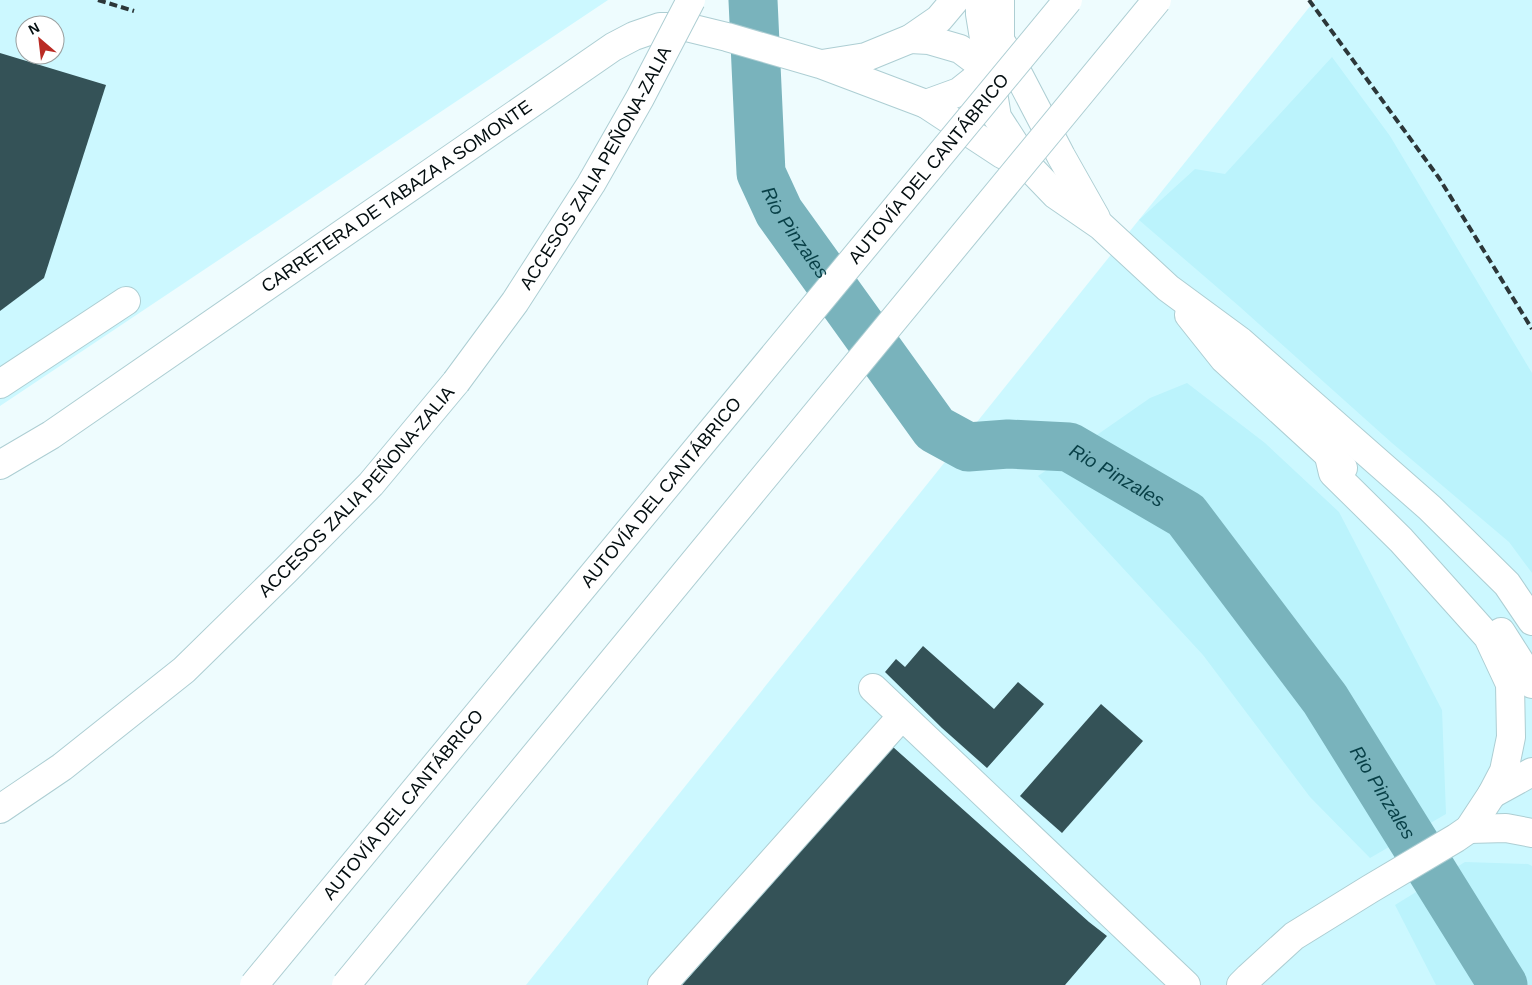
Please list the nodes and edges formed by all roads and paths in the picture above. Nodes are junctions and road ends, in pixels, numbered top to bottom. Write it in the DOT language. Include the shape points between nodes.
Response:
graph roads {
  1 [pos="691,0"];
  2 [pos="955,0"];
  3 [pos="980,0"];
  4 [pos="1000,0"];
  5 [pos="1068,0"];
  6 [pos="1157,0"];
  7 [pos="1000,38"];
  8 [pos="910,39"];
  9 [pos="815,63"];
  10 [pos="988,68"];
  11 [pos="926,104"];
  12 [pos="1061,156"];
  13 [pos="1030,168"];
  14 [pos="1100,226"];
  15 [pos="1168,288"];
  16 [pos="126,301"];
  17 [pos="0,384"];
  18 [pos="1359,446"];
  19 [pos="1329,456"];
  20 [pos="0,465"];
  21 [pos="1532,620"];
  22 [pos="1532,647"];
  23 [pos="1532,684"];
  24 [pos="873,688"];
  25 [pos="902,716"];
  26 [pos="1532,772"];
  27 [pos="1492,794"];
  28 [pos="0,809"];
  29 [pos="1532,810"];
  30 [pos="1519,831"];
  31 [pos="1463,834"];
  32 [pos="254,985"];
  33 [pos="346,985"];
  34 [pos="662,985"];
  35 [pos="1186,985"];
  36 [pos="1241,985"];
  1 -- 28 [label="main road, ACCESOS ZALIA PEÑONA-ZALIA, bridge" via="591,184 515,302 456,382 371,484 184,670 62,767"];
  2 -- 8 [label="main road, CARRETERA DE TABAZA A SOMONTE" via="939,19"];
  3 -- 10 [label="main road"];
  4 -- 7 [label="main road"];
  5 -- 32 [label="main road, AUTOVÍA DEL CANTÁBRICO, bridge"];
  6 -- 33 [label="main road, bridge"];
  7 -- 10 [label="main road"];
  7 -- 12 [label="main road"];
  8 -- 9 [label="main road, CARRETERA DE TABAZA A SOMONTE" via="866,57"];
  8 -- 10 [label="main road" via="929,40 960,49"];
  9 -- 11 [label="main road, CARRETERA DE TABAZA A SOMONTE"];
  9 -- 20 [label="main road, CARRETERA DE TABAZA A SOMONTE" via="686,27 660,27 634,36 613,47 51,435"];
  10 -- 11 [label="main road" via="959,92"];
  10 -- 12 [label="main road" via="1009,86"];
  10 -- 13 [label="main road" via="997,117"];
  11 -- 13 [label="main road, CARRETERA DE TABAZA A SOMONTE" via="1002,154"];
  12 -- 14 [label="main road"];
  13 -- 14 [label="main road" via="1056,195"];
  14 -- 15 [label="main road"];
  15 -- 18 [label="main road" via="1240,341"];
  15 -- 19 [label="main road" via="1224,359"];
  16 -- 17 [label="main road"];
  18 -- 21 [label="main road" via="1430,508 1507,584"];
  18 -- 22 [label="main road" via="1418,516 1496,594"];
  19 -- 23 [label="main road" via="1423,542 1484,606"];
  19 -- 27 [label="main road" via="1333,474 1401,540 1488,637 1510,684 1510,737 1504,771"];
  24 -- 25 [label="main road"];
  25 -- 34 [label="main road"];
  25 -- 35 [label="main road"];
  26 -- 27 [label="main road"];
  27 -- 31 [label="main road"];
  29 -- 30 [label="main road"];
  30 -- 31 [label="main road"];
  31 -- 36 [label="main road" via="1294,936"];
}
